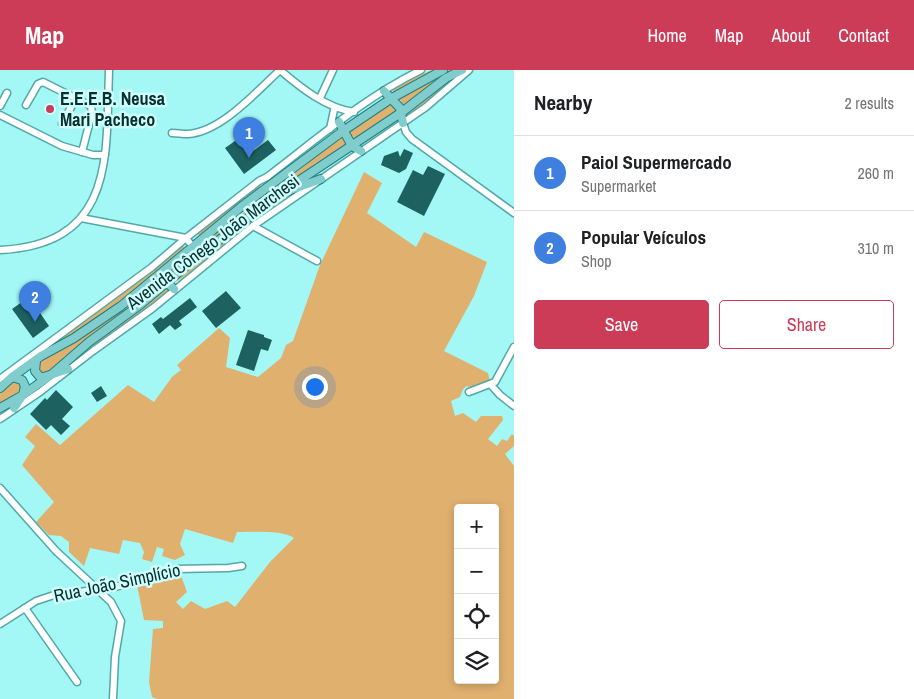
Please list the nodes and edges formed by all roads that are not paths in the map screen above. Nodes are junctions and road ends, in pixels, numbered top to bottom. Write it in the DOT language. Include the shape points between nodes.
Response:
graph roads {
  1 [pos="109,70"];
  2 [pos="280,70"];
  3 [pos="333,70"];
  4 [pos="421,70"];
  5 [pos="443,70"];
  6 [pos="462,70"];
  7 [pos="469,70"];
  8 [pos="384,90"];
  9 [pos="7,94"];
  10 [pos="76,98"];
  11 [pos="320,98"];
  12 [pos="392,98"];
  13 [pos="328,103"];
  14 [pos="26,105"];
  15 [pos="0,106"];
  16 [pos="334,110"];
  17 [pos="354,112"];
  18 [pos="402,112"];
  19 [pos="0,115"];
  20 [pos="340,122"];
  21 [pos="404,123"];
  22 [pos="62,124"];
  23 [pos="330,129"];
  24 [pos="343,131"];
  25 [pos="391,131"];
  26 [pos="172,133"];
  27 [pos="412,139"];
  28 [pos="352,146"];
  29 [pos="361,151"];
  30 [pos="82,152"];
  31 [pos="105,155"];
  32 [pos="267,177"];
  33 [pos="320,179"];
  34 [pos="273,184"];
  35 [pos="279,194"];
  36 [pos="514,213"];
  37 [pos="81,218"];
  38 [pos="253,226"];
  39 [pos="186,238"];
  40 [pos="193,247"];
  41 [pos="0,250"];
  42 [pos="317,261"];
  43 [pos="166,282"];
  44 [pos="174,289"];
  45 [pos="514,347"];
  46 [pos="36,361"];
  47 [pos="68,369"];
  48 [pos="51,376"];
  49 [pos="12,377"];
  50 [pos="0,379"];
  51 [pos="491,384"];
  52 [pos="0,388"];
  53 [pos="469,392"];
  54 [pos="22,395"];
  55 [pos="514,406"];
  56 [pos="0,408"];
  57 [pos="14,408"];
  58 [pos="0,419"];
  59 [pos="0,488"];
  60 [pos="242,566"];
  61 [pos="98,589"];
  62 [pos="25,608"];
  63 [pos="0,624"];
  64 [pos="77,682"];
  65 [pos="113,699"];
  1 -- 31 [label="street"];
  2 -- 11 [label="street"];
  2 -- 26 [label="street" via="226,119 189,134"];
  3 -- 11 [label="street"];
  4 -- 8 [label="street, Avenida Cônego João Marchesi"];
  5 -- 12 [label="main road, Avenida Cônego João Marchesi"];
  6 -- 18 [label="main road, Avenida Cônego João Marchesi" via="446,78"];
  7 -- 21 [label="street, Avenida Cônego João Marchesi"];
  8 -- 12 [label="main road"];
  8 -- 17 [label="street, Avenida Cônego João Marchesi"];
  9 -- 15 [label="street"];
  10 -- 14 [label="street" via="44,82 38,84"];
  10 -- 22 [label="street"];
  10 -- 30 [label="street" via="92,109"];
  11 -- 13 [label="street"];
  12 -- 18 [label="main road"];
  12 -- 24 [label="main road, Avenida Cônego João Marchesi"];
  13 -- 16 [label="street"];
  13 -- 17 [label="street"];
  16 -- 20 [label="street"];
  16 -- 23 [label="street"];
  17 -- 20 [label="street, Avenida Cônego João Marchesi"];
  18 -- 21 [label="main road"];
  18 -- 28 [label="main road, Avenida Cônego João Marchesi"];
  19 -- 30 [label="street" via="62,146"];
  20 -- 23 [label="street, Avenida Cônego João Marchesi"];
  20 -- 24 [label="main road"];
  21 -- 25 [label="street, Avenida Cônego João Marchesi"];
  21 -- 27 [label="street"];
  23 -- 32 [label="street, Avenida Cônego João Marchesi"];
  24 -- 28 [label="main road"];
  24 -- 34 [label="main road, Avenida Cônego João Marchesi"];
  25 -- 27 [label="street"];
  25 -- 29 [label="street, Avenida Cônego João Marchesi"];
  27 -- 36 [label="street"];
  28 -- 29 [label="main road"];
  28 -- 35 [label="main road, Avenida Cônego João Marchesi"];
  29 -- 33 [label="street, Avenida Cônego João Marchesi"];
  30 -- 31 [label="street"];
  31 -- 37 [label="street" via="97,188"];
  32 -- 34 [label="main road"];
  32 -- 39 [label="street, Avenida Cônego João Marchesi"];
  33 -- 35 [label="main road"];
  33 -- 38 [label="street, Avenida Cônego João Marchesi"];
  34 -- 40 [label="main road, Avenida Cônego João Marchesi"];
  35 -- 43 [label="main road, Avenida Cônego João Marchesi"];
  37 -- 39 [label="street"];
  37 -- 41 [label="street" via="48,242"];
  38 -- 42 [label="street"];
  38 -- 44 [label="street, Avenida Cônego João Marchesi"];
  39 -- 40 [label="street"];
  39 -- 50 [label="street, Avenida Cônego João Marchesi"];
  40 -- 46 [label="main road, Avenida Cônego João Marchesi" via="121,306"];
  43 -- 44 [label="main road"];
  43 -- 48 [label="main road, Avenida Cônego João Marchesi" via="78,350"];
  44 -- 47 [label="street, Avenida Cônego João Marchesi"];
  45 -- 51 [label="street" via="498,379"];
  46 -- 48 [label="main road" via="34,368 37,374 44,378"];
  46 -- 49 [label="main road, Avenida Cônego João Marchesi"];
  47 -- 48 [label="main road"];
  47 -- 57 [label="street, Avenida Cônego João Marchesi"];
  48 -- 54 [label="main road, Avenida Cônego João Marchesi"];
  49 -- 52 [label="main road, Avenida Cônego João Marchesi"];
  49 -- 54 [label="main road" via="24,383"];
  51 -- 53 [label="street"];
  51 -- 55 [label="street"];
  54 -- 56 [label="main road, Avenida Cônego João Marchesi"];
  54 -- 57 [label="main road"];
  57 -- 58 [label="street, Avenida Cônego João Marchesi"];
  59 -- 61 [label="street" via="56,551"];
  60 -- 61 [label="street, Rua João Simplício" via="176,569 112,588"];
  61 -- 62 [label="street, Rua João Simplício" via="54,595"];
  61 -- 65 [label="street" via="111,602 121,621"];
  62 -- 63 [label="street, Rua João Simplício"];
  62 -- 64 [label="street"];
}
